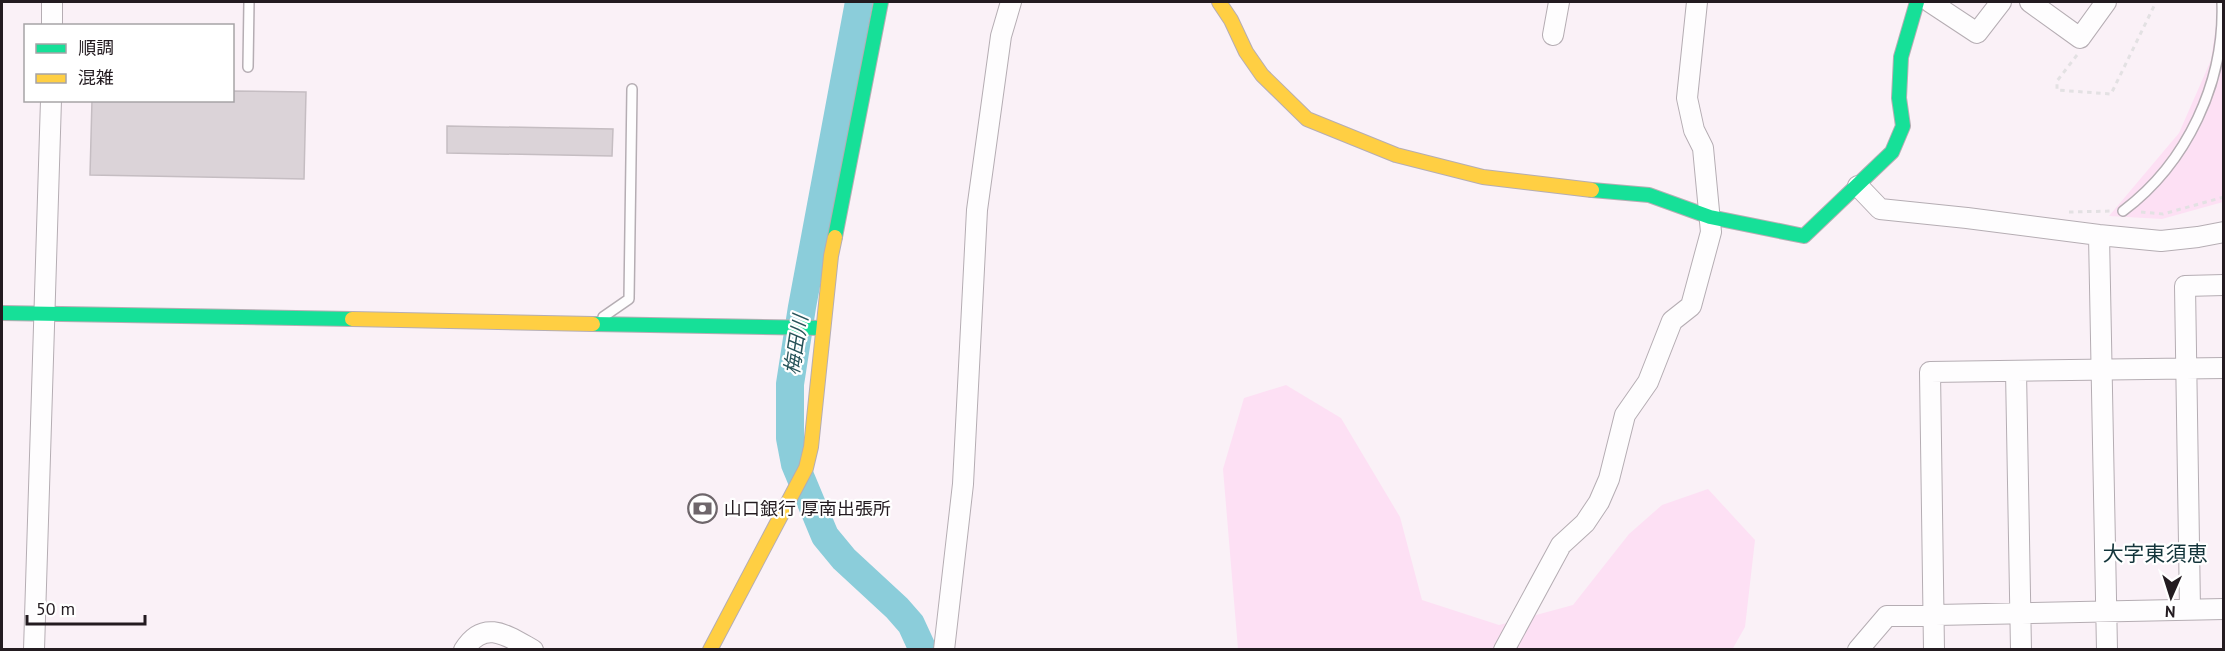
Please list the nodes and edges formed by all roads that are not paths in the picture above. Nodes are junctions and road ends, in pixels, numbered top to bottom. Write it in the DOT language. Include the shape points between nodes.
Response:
graph roads {
  1 [pos="52,2"];
  2 [pos="249,2"];
  3 [pos="881,2"];
  4 [pos="1011,2"];
  5 [pos="1220,2"];
  6 [pos="1558,2"];
  7 [pos="1697,2"];
  8 [pos="1917,2"];
  9 [pos="1930,2"];
  10 [pos="2001,2"];
  11 [pos="2030,2"];
  12 [pos="2106,2"];
  13 [pos="2223,2"];
  14 [pos="52,24"];
  15 [pos="1553,35"];
  16 [pos="248,67"];
  17 [pos="632,89"];
  18 [pos="51,102"];
  19 [pos="1858,186"];
  20 [pos="2123,211"];
  21 [pos="1710,217"];
  22 [pos="2223,232"];
  23 [pos="2099,235"];
  24 [pos="2223,285"];
  25 [pos="2,313"];
  26 [pos="45,313"];
  27 [pos="594,324"];
  28 [pos="824,328"];
  29 [pos="2187,368"];
  30 [pos="2223,368"];
  31 [pos="2101,370"];
  32 [pos="2016,371"];
  33 [pos="2190,609"];
  34 [pos="2223,609"];
  35 [pos="2106,611"];
  36 [pos="2020,613"];
  37 [pos="1933,615"];
  38 [pos="34,650"];
  39 [pos="464,650"];
  40 [pos="533,650"];
  41 [pos="710,650"];
  42 [pos="944,650"];
  43 [pos="1503,650"];
  44 [pos="1858,650"];
  45 [pos="1934,650"];
  46 [pos="2020,650"];
  47 [pos="2107,650"];
  1 -- 14 [label="street"];
  2 -- 16 [label="lane"];
  3 -- 28 [label="street" via="831,256"];
  4 -- 42 [label="street" via="1001,36 977,210 963,484"];
  5 -- 21 [label="street" via="1262,75 1306,119 1396,155 1483,177 1649,195"];
  6 -- 15 [label="street"];
  7 -- 21 [label="street" via="1688,98 1694,130 1703,147"];
  8 -- 19 [label="street" via="1901,57 1902,126 1892,152"];
  9 -- 10 [label="street" via="1977,33"];
  11 -- 12 [label="street" via="2080,38"];
  13 -- 20 [label="lane" via="2221,53 2198,123 2162,177"];
  17 -- 27 [label="lane" via="629,299"];
  18 -- 26 [label="street"];
  19 -- 21 [label="street" via="1804,236"];
  19 -- 23 [label="street" via="1880,209"];
  21 -- 43 [label="street" via="1711,232 1691,306 1672,321 1648,382 1625,415 1609,479 1599,501 1585,523 1561,545"];
  22 -- 23 [label="street" via="2161,241"];
  23 -- 31 [label="street"];
  24 -- 29 [label="street" via="2186,286"];
  25 -- 26 [label="street"];
  26 -- 27 [label="street"];
  26 -- 38 [label="street"];
  27 -- 28 [label="street"];
  28 -- 41 [label="street" via="806,468"];
  29 -- 30 [label="street"];
  29 -- 31 [label="street"];
  29 -- 33 [label="street"];
  31 -- 32 [label="street"];
  31 -- 35 [label="street"];
  32 -- 36 [label="street"];
  32 -- 37 [label="street" via="1930,372"];
  33 -- 34 [label="street"];
  33 -- 35 [label="street"];
  35 -- 36 [label="street"];
  35 -- 47 [label="street"];
  36 -- 37 [label="street"];
  36 -- 46 [label="street"];
  37 -- 44 [label="street" via="1887,616"];
  37 -- 45 [label="street"];
  39 -- 40 [label="street" via="478,634 487,632 501,633"];
}
